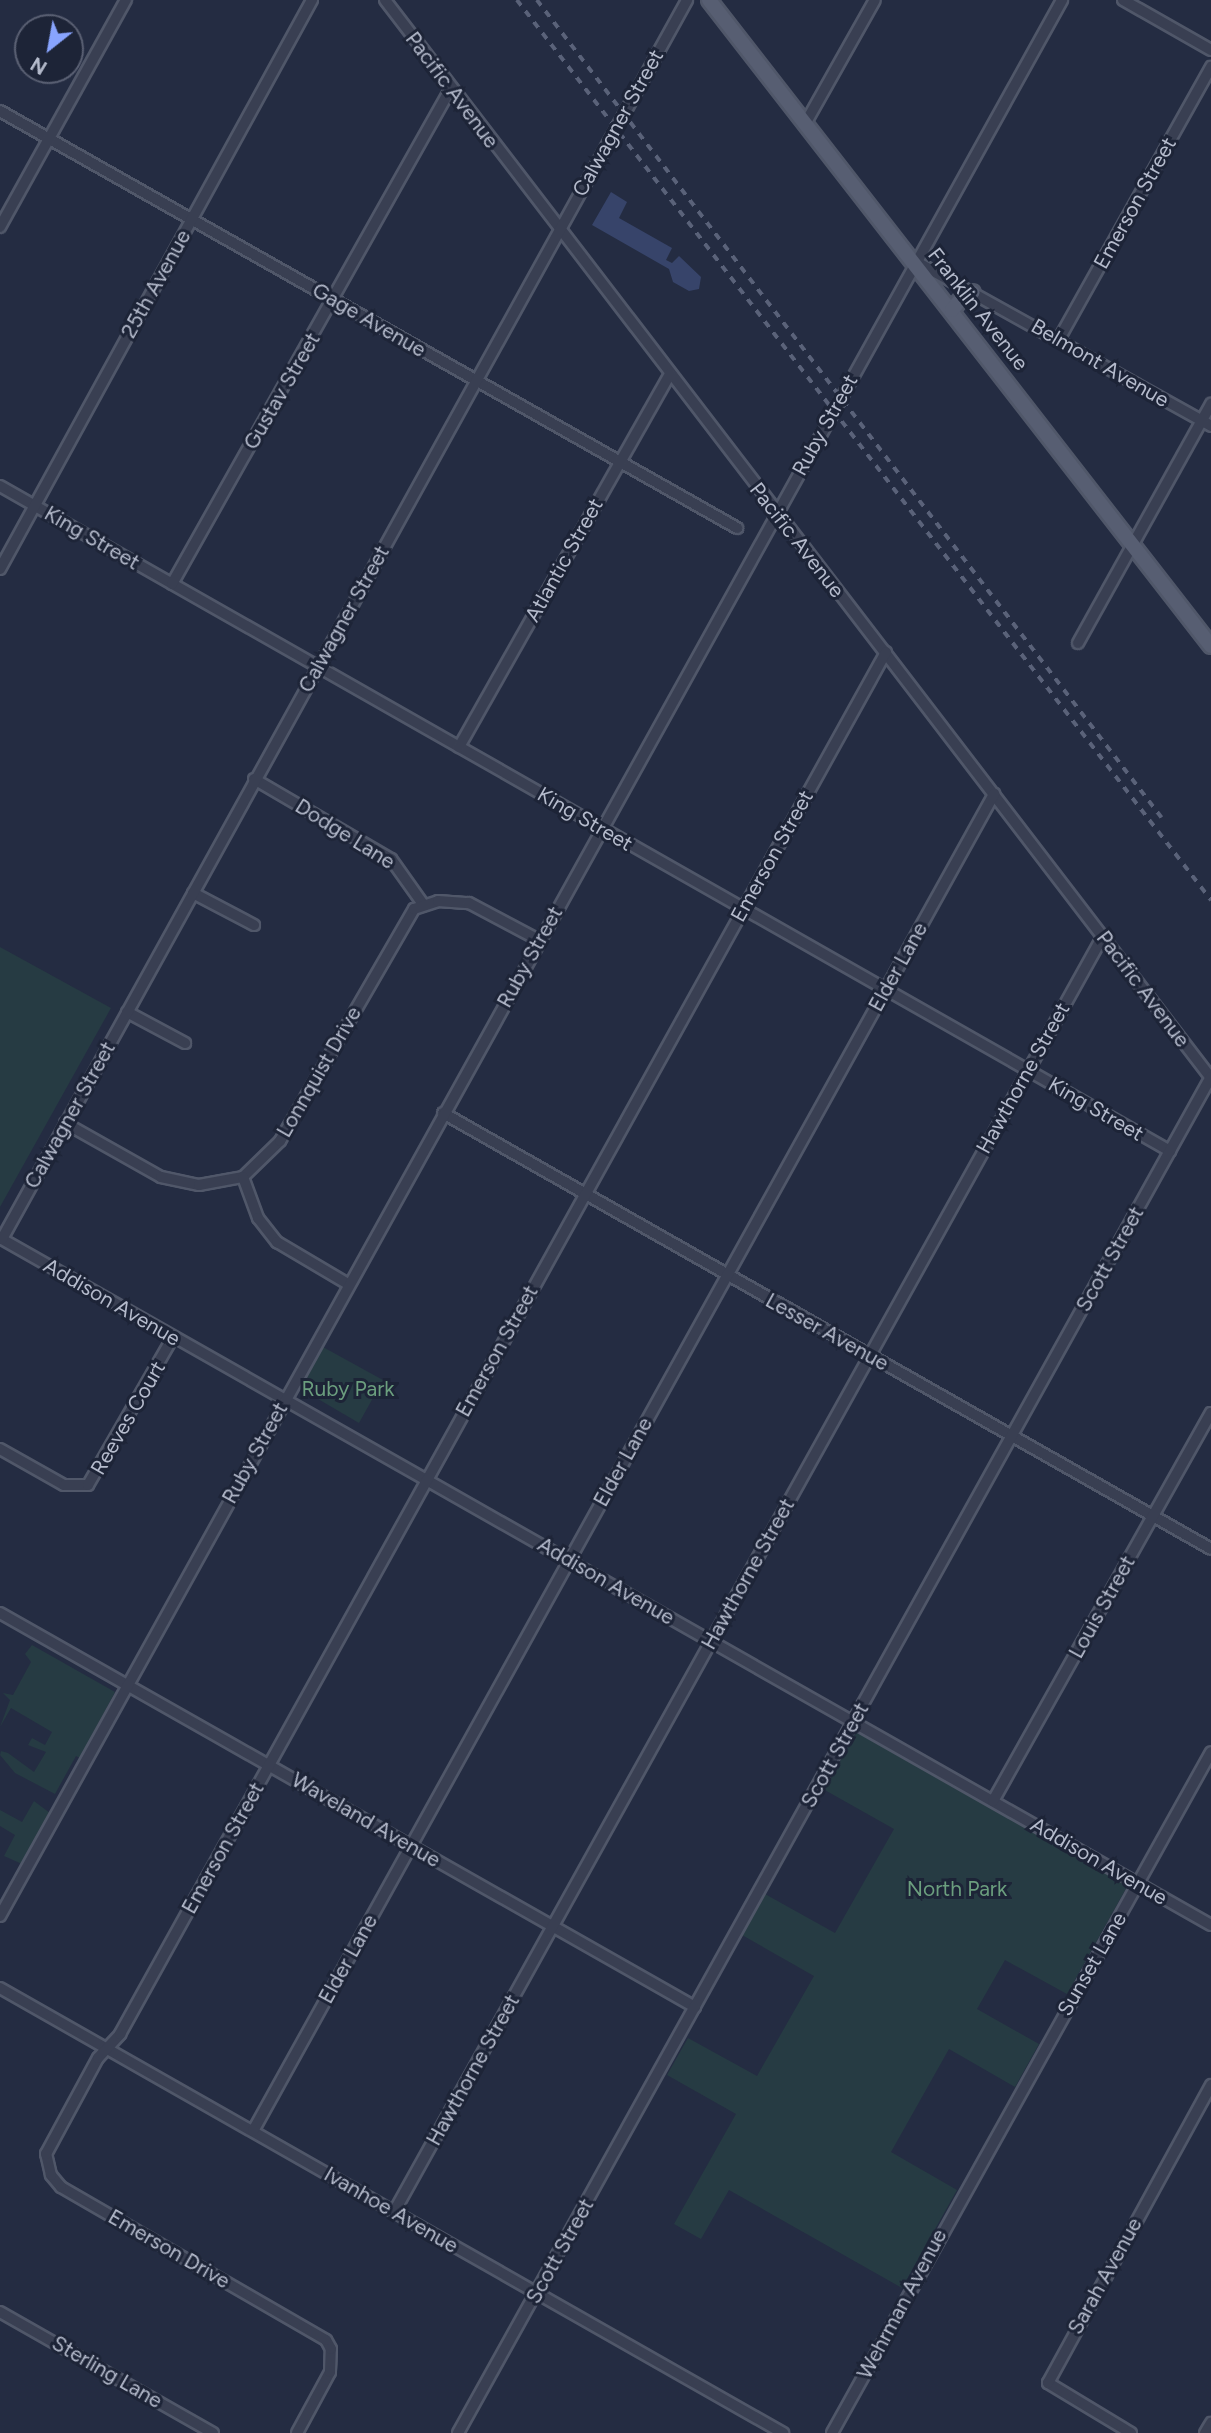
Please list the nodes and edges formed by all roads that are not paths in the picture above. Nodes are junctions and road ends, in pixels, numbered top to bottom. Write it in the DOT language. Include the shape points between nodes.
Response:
graph roads {
  1 [pos="126,0"];
  2 [pos="312,0"];
  3 [pos="385,0"];
  4 [pos="687,0"];
  5 [pos="709,0"];
  6 [pos="875,0"];
  7 [pos="1062,0"];
  8 [pos="1123,0"];
  9 [pos="1211,50"];
  10 [pos="1211,67"];
  11 [pos="451,88"];
  12 [pos="0,111"];
  13 [pos="805,124"];
  14 [pos="49,139"];
  15 [pos="191,220"];
  16 [pos="0,227"];
  17 [pos="558,231"];
  18 [pos="915,261"];
  19 [pos="973,292"];
  20 [pos="334,300"];
  21 [pos="952,310"];
  22 [pos="1059,338"];
  23 [pos="670,374"];
  24 [pos="476,381"];
  25 [pos="1211,404"];
  26 [pos="1206,423"];
  27 [pos="619,462"];
  28 [pos="0,486"];
  29 [pos="34,506"];
  30 [pos="776,513"];
  31 [pos="737,528"];
  32 [pos="1133,543"];
  33 [pos="0,569"];
  34 [pos="172,583"];
  35 [pos="1077,643"];
  36 [pos="1211,646"];
  37 [pos="886,652"];
  38 [pos="317,667"];
  39 [pos="459,747"];
  40 [pos="254,779"];
  41 [pos="994,794"];
  42 [pos="602,828"];
  43 [pos="193,893"];
  44 [pos="423,904"];
  45 [pos="743,909"];
  46 [pos="254,925"];
  47 [pos="1103,936"];
  48 [pos="540,940"];
  49 [pos="886,989"];
  50 [pos="127,1012"];
  51 [pos="185,1044"];
  52 [pos="1027,1071"];
  53 [pos="1211,1077"];
  54 [pos="443,1113"];
  55 [pos="65,1123"];
  56 [pos="1170,1151"];
  57 [pos="243,1177"];
  58 [pos="584,1194"];
  59 [pos="1,1238"];
  60 [pos="726,1275"];
  61 [pos="348,1284"];
  62 [pos="173,1337"];
  63 [pos="870,1356"];
  64 [pos="285,1399"];
  65 [pos="1211,1413"];
  66 [pos="1012,1436"];
  67 [pos="0,1448"];
  68 [pos="425,1479"];
  69 [pos="1153,1515"];
  70 [pos="1211,1549"];
  71 [pos="568,1560"];
  72 [pos="0,1613"];
  73 [pos="710,1641"];
  74 [pos="128,1685"];
  75 [pos="853,1722"];
  76 [pos="1211,1752"];
  77 [pos="269,1765"];
  78 [pos="993,1801"];
  79 [pos="411,1846"];
  80 [pos="1137,1883"];
  81 [pos="0,1916"];
  82 [pos="1211,1925"];
  83 [pos="553,1926"];
  84 [pos="0,1988"];
  85 [pos="695,2007"];
  86 [pos="107,2049"];
  87 [pos="1211,2085"];
  88 [pos="253,2131"];
  89 [pos="972,2176"];
  90 [pos="394,2212"];
  91 [pos="536,2293"];
  92 [pos="0,2312"];
  93 [pos="1211,2423"];
  94 [pos="213,2433"];
  95 [pos="297,2433"];
  96 [pos="458,2433"];
  97 [pos="783,2433"];
  98 [pos="832,2433"];
  99 [pos="1131,2433"];
  100 [pos="1205,2433"];
  1 -- 14 [label="street"];
  2 -- 15 [label="street, 25th Avenue"];
  3 -- 11 [label="street, Pacific Avenue"];
  4 -- 17 [label="street, Calwagner Street"];
  5 -- 13 [label="main road, Franklin Avenue"];
  6 -- 13 [label="street"];
  7 -- 18 [label="street, Ruby Street"];
  8 -- 9 [label="street"];
  10 -- 22 [label="street, Emerson Street"];
  11 -- 17 [label="street, Pacific Avenue"];
  11 -- 20 [label="street, Gustav Street"];
  12 -- 14 [label="street, Gage Avenue"];
  13 -- 18 [label="main road, Franklin Avenue"];
  14 -- 15 [label="street, Gage Avenue"];
  14 -- 16 [label="street"];
  15 -- 20 [label="street, Gage Avenue"];
  15 -- 29 [label="street, 25th Avenue"];
  17 -- 23 [label="street, Pacific Avenue"];
  17 -- 24 [label="street, Calwagner Street"];
  18 -- 19 [label="street, Belmont Avenue"];
  18 -- 21 [label="main road, Franklin Avenue"];
  18 -- 30 [label="street, Ruby Street"];
  19 -- 21 [label="main road" via="964,295"];
  19 -- 22 [label="street, Belmont Avenue"];
  20 -- 24 [label="street, Gage Avenue"];
  20 -- 34 [label="street, Gustav Street"];
  21 -- 32 [label="main road, Franklin Avenue"];
  22 -- 26 [label="street, Belmont Avenue"];
  23 -- 27 [label="street, Atlantic Street"];
  23 -- 30 [label="street, Pacific Avenue"];
  24 -- 27 [label="street, Gage Avenue"];
  24 -- 38 [label="street, Calwagner Street"];
  25 -- 26 [label="street"];
  26 -- 32 [label="street"];
  27 -- 31 [label="street, Gage Avenue"];
  27 -- 39 [label="street, Atlantic Street"];
  28 -- 29 [label="street, King Street"];
  29 -- 33 [label="street, 25th Avenue"];
  29 -- 34 [label="street, King Street"];
  30 -- 37 [label="street, Pacific Avenue"];
  30 -- 42 [label="street, Ruby Street"];
  32 -- 35 [label="street"];
  32 -- 36 [label="main road, Franklin Avenue"];
  34 -- 38 [label="street, King Street"];
  37 -- 41 [label="street, Pacific Avenue"];
  37 -- 45 [label="street, Emerson Street"];
  38 -- 39 [label="street, King Street"];
  38 -- 40 [label="street, Calwagner Street"];
  39 -- 42 [label="street, King Street"];
  40 -- 43 [label="street, Calwagner Street"];
  40 -- 44 [label="street, Dodge Lane" via="391,859"];
  41 -- 47 [label="street, Pacific Avenue"];
  41 -- 49 [label="street, Elder Lane"];
  42 -- 45 [label="street, King Street"];
  42 -- 48 [label="street, Ruby Street"];
  43 -- 46 [label="street"];
  43 -- 50 [label="street, Calwagner Street"];
  44 -- 48 [label="street" via="470,903"];
  44 -- 57 [label="street, Lonnquist Drive" via="406,919 280,1141"];
  45 -- 49 [label="street, King Street"];
  45 -- 58 [label="street, Emerson Street"];
  47 -- 52 [label="street, Hawthorne Street"];
  47 -- 53 [label="street, Pacific Avenue"];
  48 -- 54 [label="street, Ruby Street"];
  49 -- 52 [label="street, King Street"];
  49 -- 60 [label="street, Elder Lane"];
  50 -- 51 [label="street"];
  50 -- 55 [label="street, Calwagner Street"];
  52 -- 56 [label="street, King Street"];
  52 -- 63 [label="street, Hawthorne Street"];
  53 -- 56 [label="street, Scott Street"];
  54 -- 58 [label="street, Lesser Avenue"];
  54 -- 61 [label="street, Ruby Street"];
  55 -- 57 [label="street" via="162,1177 199,1185"];
  55 -- 59 [label="street, Calwagner Street"];
  56 -- 66 [label="street, Scott Street"];
  57 -- 61 [label="street" via="258,1218 277,1242"];
  58 -- 60 [label="street, Lesser Avenue"];
  58 -- 68 [label="street, Emerson Street"];
  59 -- 62 [label="street, Addison Avenue"];
  60 -- 63 [label="street, Lesser Avenue"];
  60 -- 71 [label="street, Elder Lane"];
  61 -- 64 [label="street, Ruby Street"];
  62 -- 64 [label="street, Addison Avenue"];
  62 -- 67 [label="street, Reeves Court" via="88,1485 64,1485"];
  63 -- 66 [label="street, Lesser Avenue"];
  63 -- 73 [label="street, Hawthorne Street"];
  64 -- 68 [label="street, Addison Avenue"];
  64 -- 74 [label="street, Ruby Street"];
  65 -- 69 [label="street, Louis Street"];
  66 -- 69 [label="street, Lesser Avenue"];
  66 -- 75 [label="street, Scott Street"];
  68 -- 71 [label="street, Addison Avenue"];
  68 -- 77 [label="street, Emerson Street"];
  69 -- 70 [label="street, Lesser Avenue"];
  69 -- 78 [label="street, Louis Street"];
  71 -- 73 [label="street, Addison Avenue"];
  71 -- 79 [label="street, Elder Lane"];
  72 -- 74 [label="street, Waveland Avenue"];
  73 -- 75 [label="street, Addison Avenue"];
  73 -- 83 [label="street, Hawthorne Street"];
  74 -- 77 [label="street, Waveland Avenue"];
  74 -- 81 [label="street, Ruby Street"];
  75 -- 78 [label="street, Addison Avenue"];
  75 -- 85 [label="street, Scott Street"];
  76 -- 80 [label="street, Sunset Lane"];
  77 -- 79 [label="street, Waveland Avenue"];
  77 -- 86 [label="street, Emerson Street" via="120,2034"];
  78 -- 80 [label="street, Addison Avenue"];
  79 -- 83 [label="street, Waveland Avenue"];
  79 -- 88 [label="street, Elder Lane"];
  80 -- 82 [label="street, Addison Avenue"];
  80 -- 89 [label="street, Sunset Lane"];
  83 -- 85 [label="street, Waveland Avenue"];
  83 -- 90 [label="street, Hawthorne Street"];
  84 -- 86 [label="street, Ivanhoe Avenue"];
  85 -- 91 [label="street, Scott Street"];
  86 -- 88 [label="street, Ivanhoe Avenue"];
  86 -- 95 [label="street, Emerson Drive" via="46,2154 51,2175 61,2187 326,2340 331,2349 330,2372"];
  87 -- 99 [label="street, Sarah Avenue" via="1048,2384"];
  88 -- 90 [label="street, Ivanhoe Avenue"];
  89 -- 98 [label="street, Wehrman Avenue"];
  90 -- 91 [label="street, Ivanhoe Avenue"];
  91 -- 96 [label="street, Scott Street"];
  91 -- 97 [label="street, Ivanhoe Avenue"];
  92 -- 94 [label="street, Sterling Lane"];
  93 -- 100 [label="street"];
}
